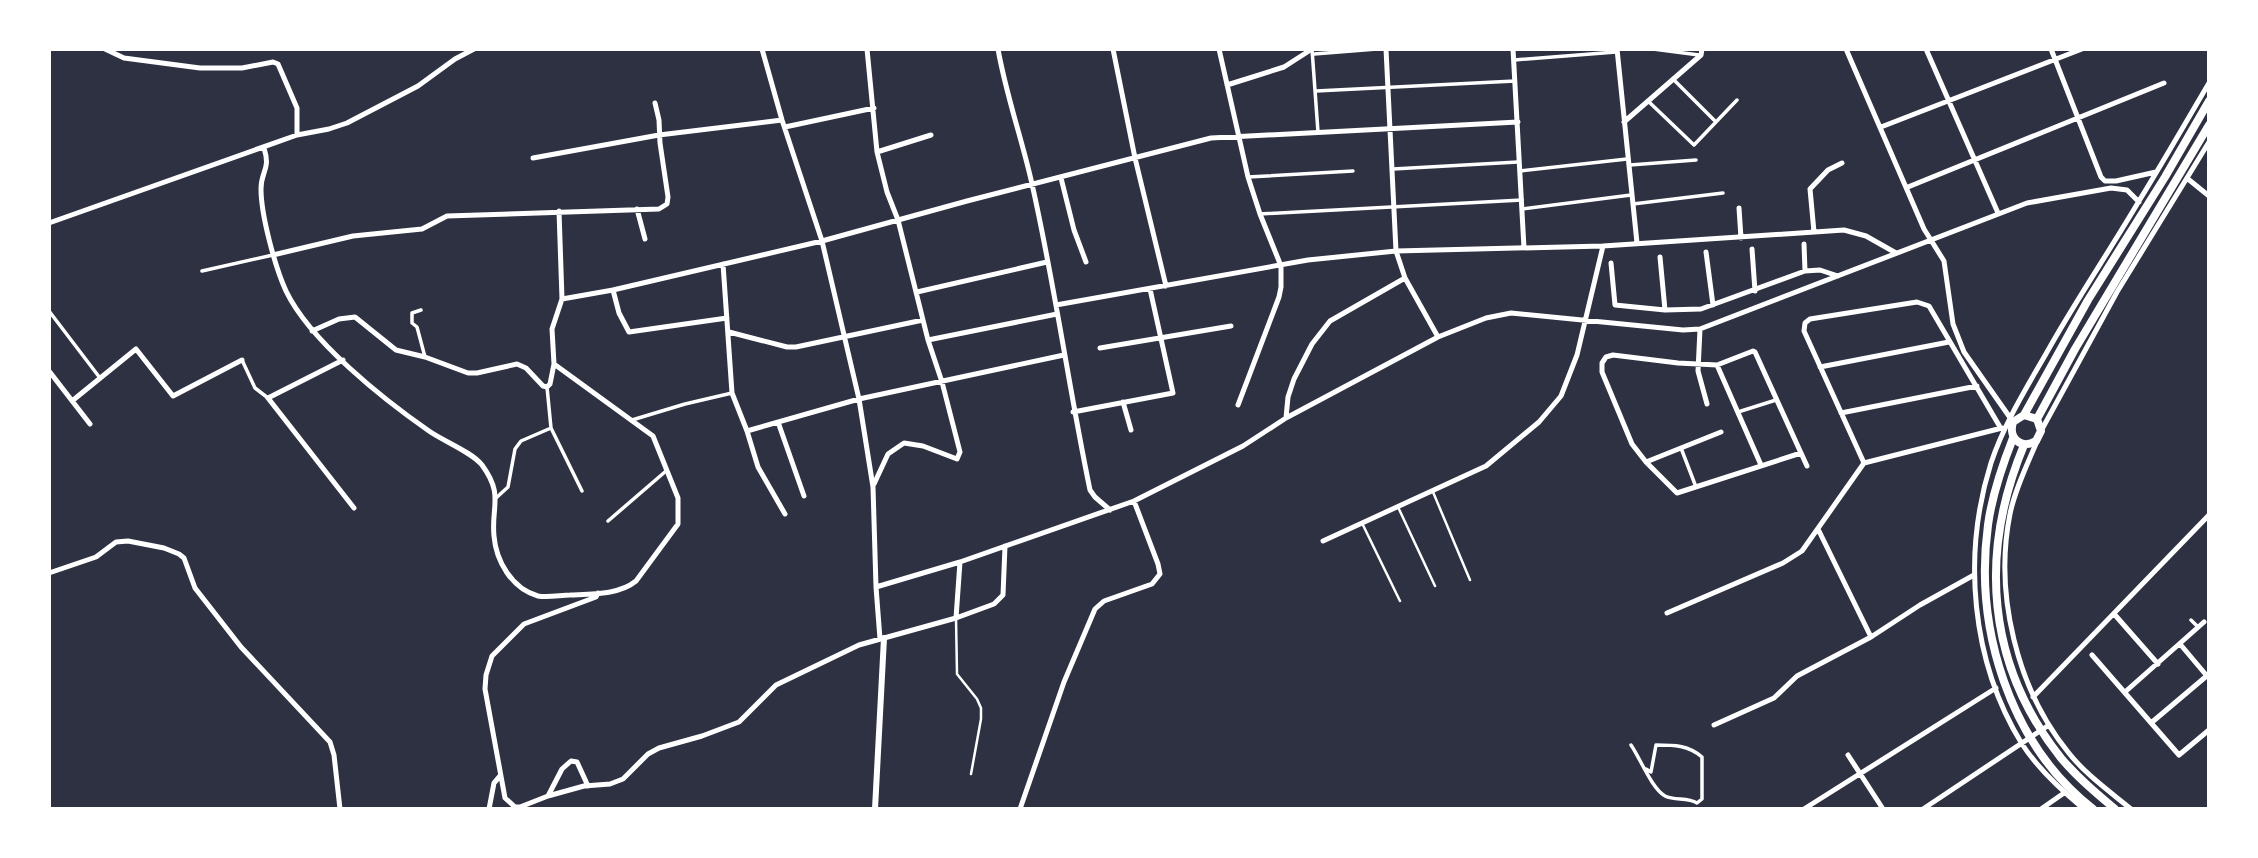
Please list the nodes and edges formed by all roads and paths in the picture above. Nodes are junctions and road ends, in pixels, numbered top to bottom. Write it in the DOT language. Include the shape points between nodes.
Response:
graph roads {
  1 [pos="105,49"];
  2 [pos="474,49"];
  3 [pos="762,49"];
  4 [pos="867,49"];
  5 [pos="999,49"];
  6 [pos="1113,49"];
  7 [pos="1219,49"];
  8 [pos="1377,49"];
  9 [pos="1386,49"];
  10 [pos="1513,49"];
  11 [pos="1653,49"];
  12 [pos="1846,49"];
  13 [pos="1926,49"];
  14 [pos="2051,49"];
  15 [pos="2082,49"];
  16 [pos="1617,50"];
  17 [pos="1313,52"];
  18 [pos="1702,52"];
  19 [pos="2055,59"];
  20 [pos="1514,60"];
  21 [pos="1673,79"];
  22 [pos="1515,81"];
  23 [pos="2209,82"];
  24 [pos="2164,83"];
  25 [pos="1227,85"];
  26 [pos="1387,86"];
  27 [pos="1316,91"];
  28 [pos="1738,100"];
  29 [pos="1648,101"];
  30 [pos="1950,101"];
  31 [pos="2209,101"];
  32 [pos="655,103"];
  33 [pos="874,108"];
  34 [pos="2078,118"];
  35 [pos="1518,122"];
  36 [pos="1624,122"];
  37 [pos="783,123"];
  38 [pos="1716,123"];
  39 [pos="2209,125"];
  40 [pos="1881,127"];
  41 [pos="1390,130"];
  42 [pos="1318,132"];
  43 [pos="297,135"];
  44 [pos="659,135"];
  45 [pos="931,135"];
  46 [pos="1238,136"];
  47 [pos="2209,142"];
  48 [pos="264,148"];
  49 [pos="877,152"];
  50 [pos="533,158"];
  51 [pos="1135,158"];
  52 [pos="1975,159"];
  53 [pos="1696,160"];
  54 [pos="1520,162"];
  55 [pos="1627,162"];
  56 [pos="1842,163"];
  57 [pos="1392,169"];
  58 [pos="1521,171"];
  59 [pos="1353,172"];
  60 [pos="2156,172"];
  61 [pos="1061,177"];
  62 [pos="1248,177"];
  63 [pos="2188,179"];
  64 [pos="1032,185"];
  65 [pos="1908,187"];
  66 [pos="1723,193"];
  67 [pos="1631,195"];
  68 [pos="2209,196"];
  69 [pos="1522,200"];
  70 [pos="2138,202"];
  71 [pos="1633,204"];
  72 [pos="1394,208"];
  73 [pos="1739,208"];
  74 [pos="637,209"];
  75 [pos="1522,209"];
  76 [pos="559,211"];
  77 [pos="1260,214"];
  78 [pos="1998,214"];
  79 [pos="898,220"];
  80 [pos="49,222"];
  81 [pos="1814,232"];
  82 [pos="1741,238"];
  83 [pos="645,239"];
  84 [pos="1930,239"];
  85 [pos="822,241"];
  86 [pos="1637,243"];
  87 [pos="1804,244"];
  88 [pos="1603,246"];
  89 [pos="1524,248"];
  90 [pos="1752,249"];
  91 [pos="1396,251"];
  92 [pos="1706,252"];
  93 [pos="1896,253"];
  94 [pos="273,255"];
  95 [pos="1660,257"];
  96 [pos="1047,262"];
  97 [pos="1086,262"];
  98 [pos="1611,263"];
  99 [pos="723,264"];
  100 [pos="1281,266"];
  101 [pos="202,271"];
  102 [pos="1805,271"];
  103 [pos="1838,276"];
  104 [pos="1405,278"];
  105 [pos="1166,286"];
  106 [pos="1150,289"];
  107 [pos="613,290"];
  108 [pos="1755,290"];
  109 [pos="917,292"];
  110 [pos="2079,295"];
  111 [pos="562,299"];
  112 [pos="2088,300"];
  113 [pos="1056,305"];
  114 [pos="1713,305"];
  115 [pos="421,310"];
  116 [pos="1665,310"];
  117 [pos="49,311"];
  118 [pos="1057,314"];
  119 [pos="727,318"];
  120 [pos="1585,319"];
  121 [pos="923,320"];
  122 [pos="1231,326"];
  123 [pos="1700,329"];
  124 [pos="312,331"];
  125 [pos="729,332"];
  126 [pos="845,337"];
  127 [pos="1438,337"];
  128 [pos="1160,338"];
  129 [pos="928,340"];
  130 [pos="1949,342"];
  131 [pos="1100,348"];
  132 [pos="1063,355"];
  133 [pos="425,357"];
  134 [pos="242,360"];
  135 [pos="343,360"];
  136 [pos="554,363"];
  137 [pos="1697,365"];
  138 [pos="1717,365"];
  139 [pos="1820,367"];
  140 [pos="49,371"];
  141 [pos="100,377"];
  142 [pos="942,382"];
  143 [pos="1977,386"];
  144 [pos="547,387"];
  145 [pos="732,393"];
  146 [pos="268,398"];
  147 [pos="859,399"];
  148 [pos="1777,400"];
  149 [pos="72,401"];
  150 [pos="1123,402"];
  151 [pos="1707,404"];
  152 [pos="1238,405"];
  153 [pos="1073,412"];
  154 [pos="1738,412"];
  155 [pos="1841,413"];
  156 [pos="2024,415"];
  157 [pos="1286,418"];
  158 [pos="2037,419"];
  159 [pos="631,420"];
  160 [pos="778,422"];
  161 [pos="90,424"];
  162 [pos="2009,427"];
  163 [pos="551,428"];
  164 [pos="1130,430"];
  165 [pos="747,431"];
  166 [pos="1721,432"];
  167 [pos="2040,435"];
  168 [pos="2024,445"];
  169 [pos="1681,448"];
  170 [pos="1801,453"];
  171 [pos="1646,461"];
  172 [pos="1864,463"];
  173 [pos="1761,465"];
  174 [pos="1807,466"];
  175 [pos="666,471"];
  176 [pos="873,487"];
  177 [pos="1696,487"];
  178 [pos="582,491"];
  179 [pos="1433,492"];
  180 [pos="804,496"];
  181 [pos="496,498"];
  182 [pos="1134,501"];
  183 [pos="1398,507"];
  184 [pos="355,508"];
  185 [pos="1110,510"];
  186 [pos="785,514"];
  187 [pos="2209,514"];
  188 [pos="608,521"];
  189 [pos="1362,523"];
  190 [pos="1818,529"];
  191 [pos="1323,541"];
  192 [pos="1005,546"];
  193 [pos="960,562"];
  194 [pos="49,573"];
  195 [pos="1974,575"];
  196 [pos="1469,580"];
  197 [pos="1435,586"];
  198 [pos="876,587"];
  199 [pos="597,593"];
  200 [pos="1400,601"];
  201 [pos="1667,613"];
  202 [pos="2115,615"];
  203 [pos="956,618"];
  204 [pos="2191,620"];
  205 [pos="2204,622"];
  206 [pos="2198,627"];
  207 [pos="1871,637"];
  208 [pos="882,639"];
  209 [pos="2180,644"];
  210 [pos="2092,655"];
  211 [pos="2158,663"];
  212 [pos="2208,676"];
  213 [pos="1996,688"];
  214 [pos="2126,692"];
  215 [pos="2034,697"];
  216 [pos="2151,723"];
  217 [pos="1714,725"];
  218 [pos="2045,728"];
  219 [pos="2209,730"];
  220 [pos="2031,738"];
  221 [pos="2022,744"];
  222 [pos="1631,745"];
  223 [pos="1848,755"];
  224 [pos="1646,769"];
  225 [pos="1861,773"];
  226 [pos="971,774"];
  227 [pos="500,776"];
  228 [pos="588,786"];
  229 [pos="2064,793"];
  230 [pos="548,796"];
  231 [pos="340,809"];
  232 [pos="489,809"];
  233 [pos="873,809"];
  234 [pos="1020,809"];
  235 [pos="1804,809"];
  236 [pos="1883,809"];
  237 [pos="1923,809"];
  238 [pos="2041,809"];
  239 [pos="2084,809"];
  240 [pos="2093,809"];
  241 [pos="2115,809"];
  242 [pos="2131,809"];
  1 -- 43 [label="street" via="124,58 200,68 278,64 297,108"];
  2 -- 43 [label="street" via="418,86 346,123"];
  3 -- 37 [label="street"];
  4 -- 33 [label="street"];
  5 -- 64 [label="street"];
  6 -- 51 [label="street"];
  7 -- 25 [label="street"];
  8 -- 17 [label="street"];
  9 -- 26 [label="street"];
  10 -- 20 [label="street"];
  11 -- 18 [label="street"];
  12 -- 40 [label="street"];
  13 -- 30 [label="street"];
  14 -- 19 [label="street"];
  15 -- 19 [label="street"];
  16 -- 20 [label="street"];
  16 -- 36 [label="street"];
  17 -- 25 [label="street" via="1284,67"];
  17 -- 27 [label="street"];
  18 -- 21 [label="street"];
  19 -- 30 [label="street"];
  19 -- 34 [label="street"];
  20 -- 22 [label="street"];
  21 -- 29 [label="street"];
  21 -- 38 [label="street"];
  22 -- 26 [label="street"];
  22 -- 35 [label="street"];
  23 -- 60 [label="street"];
  24 -- 34 [label="street"];
  25 -- 46 [label="street"];
  26 -- 27 [label="street"];
  26 -- 41 [label="street"];
  27 -- 42 [label="street"];
  28 -- 38 [label="street"];
  29 -- 36 [label="street"];
  29 -- 38 [label="street" via="1694,145"];
  30 -- 40 [label="street"];
  30 -- 52 [label="street"];
  31 -- 112 [label="main road"];
  32 -- 44 [label="street"];
  33 -- 37 [label="street"];
  33 -- 49 [label="street"];
  34 -- 52 [label="street"];
  34 -- 60 [label="street" via="2105,181"];
  35 -- 41 [label="street"];
  35 -- 54 [label="street"];
  36 -- 55 [label="street"];
  37 -- 44 [label="street"];
  37 -- 85 [label="street"];
  39 -- 158 [label="main road"];
  40 -- 65 [label="street"];
  41 -- 42 [label="street"];
  41 -- 57 [label="street"];
  42 -- 46 [label="street"];
  43 -- 48 [label="street"];
  44 -- 50 [label="street"];
  44 -- 74 [label="street" via="667,204"];
  45 -- 49 [label="street"];
  46 -- 51 [label="street" via="1211,138"];
  46 -- 62 [label="street"];
  47 -- 63 [label="street"];
  48 -- 80 [label="street"];
  48 -- 94 [label="street" via="268,164 261,191"];
  49 -- 79 [label="street"];
  51 -- 61 [label="street"];
  51 -- 105 [label="street"];
  52 -- 65 [label="street"];
  52 -- 78 [label="street"];
  53 -- 55 [label="street"];
  54 -- 57 [label="street"];
  54 -- 58 [label="street"];
  55 -- 58 [label="street"];
  55 -- 67 [label="street"];
  56 -- 81 [label="street" via="1810,189"];
  57 -- 72 [label="street"];
  58 -- 69 [label="street"];
  59 -- 62 [label="street"];
  60 -- 70 [label="street"];
  61 -- 64 [label="street"];
  61 -- 97 [label="street"];
  62 -- 77 [label="street"];
  63 -- 68 [label="street"];
  63 -- 167 [label="street" via="2117,292"];
  64 -- 79 [label="street"];
  64 -- 96 [label="street"];
  65 -- 84 [label="street"];
  66 -- 71 [label="street"];
  67 -- 71 [label="street"];
  67 -- 75 [label="street"];
  69 -- 72 [label="street"];
  69 -- 75 [label="street"];
  70 -- 78 [label="street" via="2127,190 2110,188 2027,203"];
  70 -- 110 [label="street"];
  71 -- 86 [label="street"];
  72 -- 77 [label="street"];
  72 -- 91 [label="street"];
  73 -- 82 [label="street"];
  74 -- 76 [label="street"];
  74 -- 83 [label="street"];
  75 -- 89 [label="street"];
  76 -- 94 [label="street" via="447,216 422,229 353,236"];
  76 -- 111 [label="street"];
  77 -- 100 [label="street"];
  78 -- 84 [label="street"];
  79 -- 85 [label="street"];
  79 -- 109 [label="street"];
  81 -- 82 [label="street"];
  81 -- 93 [label="street" via="1844,230"];
  82 -- 86 [label="street"];
  84 -- 93 [label="street"];
  84 -- 162 [label="street" via="1944,261 1953,324 1964,352"];
  85 -- 99 [label="street"];
  85 -- 126 [label="street"];
  86 -- 88 [label="street"];
  87 -- 102 [label="street"];
  88 -- 89 [label="street"];
  88 -- 120 [label="street"];
  89 -- 91 [label="street"];
  90 -- 108 [label="street"];
  91 -- 100 [label="street"];
  91 -- 104 [label="street"];
  92 -- 114 [label="street"];
  93 -- 103 [label="street"];
  94 -- 101 [label="street"];
  94 -- 124 [label="street" via="286,290"];
  95 -- 116 [label="street"];
  96 -- 109 [label="street"];
  96 -- 113 [label="street"];
  98 -- 116 [label="street" via="1615,305"];
  99 -- 107 [label="street"];
  99 -- 119 [label="street"];
  100 -- 105 [label="street"];
  100 -- 152 [label="street" via="1279,297"];
  102 -- 103 [label="street"];
  102 -- 108 [label="street"];
  103 -- 123 [label="street"];
  104 -- 127 [label="street"];
  104 -- 157 [label="street" via="1330,321 1294,379"];
  105 -- 106 [label="street"];
  106 -- 113 [label="street"];
  106 -- 128 [label="street"];
  107 -- 111 [label="street"];
  107 -- 119 [label="street" via="629,332"];
  108 -- 114 [label="street"];
  109 -- 121 [label="street"];
  110 -- 112 [label="main road"];
  110 -- 162 [label="street"];
  111 -- 136 [label="street" via="551,329"];
  112 -- 156 [label="main road"];
  113 -- 118 [label="street"];
  114 -- 116 [label="street"];
  115 -- 133 [label="street" via="412,313 412,323"];
  117 -- 141 [label="street"];
  118 -- 129 [label="street"];
  118 -- 132 [label="street"];
  119 -- 125 [label="street"];
  120 -- 123 [label="street"];
  120 -- 127 [label="street" via="1511,313 1486,317"];
  120 -- 179 [label="street" via="1561,396 1539,422 1486,466"];
  121 -- 126 [label="street"];
  121 -- 129 [label="street"];
  122 -- 128 [label="street"];
  123 -- 137 [label="street"];
  124 -- 133 [label="street" via="355,317 396,350"];
  124 -- 135 [label="street"];
  125 -- 126 [label="street" via="787,347"];
  125 -- 145 [label="street"];
  126 -- 147 [label="street"];
  127 -- 157 [label="street"];
  128 -- 131 [label="street"];
  128 -- 150 [label="street" via="1173,393"];
  129 -- 142 [label="street"];
  130 -- 139 [label="street"];
  130 -- 139 [label="street" via="1929,306 1917,302 1810,319 1804,331"];
  130 -- 143 [label="street"];
  132 -- 142 [label="street"];
  132 -- 153 [label="street"];
  133 -- 144 [label="street" via="468,373 517,364"];
  134 -- 141 [label="street" via="173,396 136,349"];
  134 -- 146 [label="street" via="255,388"];
  135 -- 146 [label="street"];
  135 -- 181 [label="street" via="430,432 480,462"];
  136 -- 144 [label="street"];
  136 -- 159 [label="street"];
  137 -- 138 [label="street"];
  137 -- 151 [label="street"];
  137 -- 171 [label="street" via="1613,355 1602,363 1632,444"];
  138 -- 148 [label="street" via="1753,351"];
  138 -- 154 [label="street"];
  139 -- 155 [label="street"];
  140 -- 149 [label="street"];
  141 -- 149 [label="street"];
  142 -- 147 [label="street"];
  142 -- 176 [label="street" via="960,452 957,460 904,443 888,454"];
  143 -- 155 [label="street"];
  143 -- 162 [label="street"];
  144 -- 163 [label="street"];
  145 -- 159 [label="street"];
  145 -- 165 [label="street"];
  146 -- 184 [label="street"];
  147 -- 160 [label="street"];
  147 -- 176 [label="street"];
  148 -- 154 [label="street"];
  148 -- 170 [label="street"];
  149 -- 161 [label="street"];
  150 -- 153 [label="street"];
  150 -- 164 [label="street"];
  153 -- 185 [label="street" via="1090,490"];
  154 -- 173 [label="street"];
  155 -- 172 [label="street"];
  156 -- 158 [label="main road"];
  156 -- 162 [label="main road"];
  157 -- 182 [label="street"];
  158 -- 167 [label="main road"];
  159 -- 175 [label="street" via="653,436"];
  160 -- 165 [label="street"];
  160 -- 180 [label="street"];
  162 -- 168 [label="main road"];
  162 -- 172 [label="street"];
  162 -- 195 [label="street" via="1992,461 1980,504"];
  162 -- 220 [label="main road" via="1988,523 1984,582 2000,669"];
  163 -- 178 [label="street"];
  163 -- 181 [label="street" via="521,441 515,449 508,487"];
  165 -- 186 [label="street" via="758,467"];
  166 -- 169 [label="street"];
  167 -- 168 [label="main road"];
  167 -- 215 [label="street" via="2010,514 2005,573 2014,642"];
  168 -- 218 [label="main road" via="2002,508 1995,574 1997,607 2013,672"];
  169 -- 171 [label="street"];
  169 -- 177 [label="street"];
  170 -- 173 [label="street"];
  170 -- 174 [label="street"];
  171 -- 177 [label="street" via="1674,491"];
  172 -- 190 [label="street"];
  173 -- 177 [label="street"];
  175 -- 188 [label="street"];
  175 -- 199 [label="street" via="678,498 678,524 629,587"];
  176 -- 198 [label="street"];
  179 -- 183 [label="street"];
  179 -- 196 [label="lane"];
  181 -- 199 [label="street" via="494,536 504,569 518,586 539,596"];
  182 -- 185 [label="street"];
  182 -- 234 [label="street" via="1160,574 1152,584 1104,601 1095,609"];
  183 -- 189 [label="street"];
  183 -- 197 [label="lane"];
  185 -- 192 [label="street"];
  187 -- 202 [label="street"];
  189 -- 191 [label="street"];
  189 -- 200 [label="lane"];
  190 -- 201 [label="street" via="1802,551 1783,563"];
  190 -- 207 [label="street"];
  192 -- 193 [label="street"];
  192 -- 203 [label="street" via="1003,595 994,604"];
  193 -- 198 [label="street"];
  193 -- 203 [label="street"];
  194 -- 231 [label="street" via="96,557 116,542 163,548 184,558 195,588 241,647 330,742"];
  195 -- 207 [label="street"];
  195 -- 213 [label="street" via="1983,646"];
  198 -- 208 [label="street"];
  199 -- 227 [label="street" via="524,624 492,656 485,689"];
  202 -- 211 [label="street"];
  202 -- 215 [label="street"];
  203 -- 208 [label="street"];
  203 -- 226 [label="lane" via="957,674 981,708"];
  204 -- 206 [label="street"];
  205 -- 206 [label="street"];
  206 -- 209 [label="street"];
  207 -- 217 [label="street" via="1797,676 1774,698"];
  208 -- 228 [label="street" via="859,645 776,685 739,722 659,748 623,779"];
  208 -- 233 [label="street"];
  209 -- 211 [label="street"];
  209 -- 212 [label="street"];
  210 -- 214 [label="street"];
  211 -- 214 [label="street"];
  212 -- 216 [label="street"];
  213 -- 221 [label="street"];
  213 -- 225 [label="street"];
  214 -- 216 [label="street"];
  215 -- 218 [label="street"];
  216 -- 219 [label="street" via="2179,755"];
  218 -- 220 [label="street"];
  218 -- 241 [label="main road" via="2081,780"];
  218 -- 242 [label="street"];
  220 -- 221 [label="street"];
  220 -- 240 [label="main road" via="2070,788"];
  221 -- 229 [label="street"];
  221 -- 237 [label="street"];
  222 -- 224 [label="street"];
  223 -- 225 [label="street"];
  224 -- 224 [label="street" via="1651,772 1656,745 1693,749 1702,757 1702,799 1697,803 1661,794"];
  225 -- 235 [label="street"];
  225 -- 236 [label="street"];
  227 -- 230 [label="street" via="505,798 515,807"];
  227 -- 232 [label="street"];
  228 -- 230 [label="street"];
  228 -- 230 [label="street" via="577,762 571,761"];
  229 -- 238 [label="street"];
  229 -- 239 [label="street"];
}
